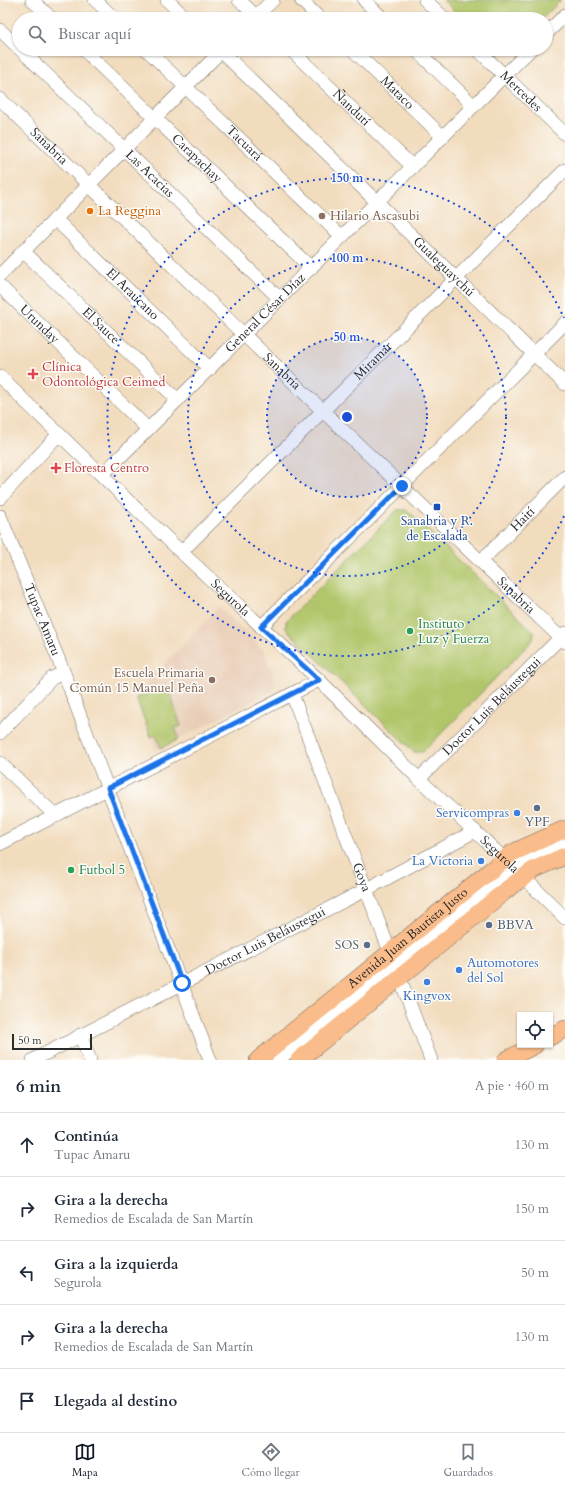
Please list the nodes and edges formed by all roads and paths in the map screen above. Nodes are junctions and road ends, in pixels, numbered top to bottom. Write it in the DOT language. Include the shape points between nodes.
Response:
graph roads {
  1 [pos="32,0"];
  2 [pos="96,0"];
  3 [pos="167,0"];
  4 [pos="239,0"];
  5 [pos="272,0"];
  6 [pos="301,0"];
  7 [pos="364,0"];
  8 [pos="425,0"];
  9 [pos="45,12"];
  10 [pos="108,12"];
  11 [pos="180,12"];
  12 [pos="250,12"];
  13 [pos="261,12"];
  14 [pos="313,12"];
  15 [pos="377,12"];
  16 [pos="438,12"];
  17 [pos="565,15"];
  18 [pos="553,27"];
  19 [pos="0,30"];
  20 [pos="12,42"];
  21 [pos="26,56"];
  22 [pos="90,56"];
  23 [pos="153,56"];
  24 [pos="215,56"];
  25 [pos="227,56"];
  26 [pos="297,56"];
  27 [pos="359,56"];
  28 [pos="422,56"];
  29 [pos="484,56"];
  30 [pos="524,56"];
  31 [pos="505,76"];
  32 [pos="185,87"];
  33 [pos="474,106"];
  34 [pos="3,107"];
  35 [pos="155,118"];
  36 [pos="565,134"];
  37 [pos="443,137"];
  38 [pos="124,149"];
  39 [pos="413,167"];
  40 [pos="565,170"];
  41 [pos="89,185"];
  42 [pos="377,203"];
  43 [pos="55,219"];
  44 [pos="342,237"];
  45 [pos="23,251"];
  46 [pos="311,268"];
  47 [pos="0,275"];
  48 [pos="455,279"];
  49 [pos="0,286"];
  50 [pos="280,299"];
  51 [pos="565,323"];
  52 [pos="244,334"];
  53 [pos="534,354"];
  54 [pos="210,369"];
  55 [pos="0,377"];
  56 [pos="565,384"];
  57 [pos="178,400"];
  58 [pos="323,411"];
  59 [pos="148,430"];
  60 [pos="59,434"];
  61 [pos="102,475"];
  62 [pos="565,477"];
  63 [pos="402,486"];
  64 [pos="0,498"];
  65 [pos="0,516"];
  66 [pos="181,552"];
  67 [pos="481,561"];
  68 [pos="261,627"];
  69 [pos="563,637"];
  70 [pos="64,673"];
  71 [pos="319,680"];
  72 [pos="292,694"];
  73 [pos="0,733"];
  74 [pos="0,763"];
  75 [pos="419,779"];
  76 [pos="108,788"];
  77 [pos="56,816"];
  78 [pos="565,829"];
  79 [pos="475,831"];
  80 [pos="565,843"];
  81 [pos="0,844"];
  82 [pos="565,856"];
  83 [pos="513,868"];
  84 [pos="367,888"];
  85 [pos="565,918"];
  86 [pos="395,965"];
  87 [pos="182,983"];
  88 [pos="565,1030"];
  89 [pos="80,1035"];
  90 [pos="553,1036"];
  91 [pos="529,1048"];
  92 [pos="33,1060"];
  93 [pos="90,1060"];
  94 [pos="210,1060"];
  95 [pos="258,1060"];
  96 [pos="278,1060"];
  97 [pos="298,1060"];
  98 [pos="431,1060"];
  99 [pos="506,1060"];
  1 -- 9 [label="street"];
  2 -- 10 [label="street"];
  3 -- 11 [label="street"];
  4 -- 12 [label="street"];
  5 -- 13 [label="street"];
  6 -- 14 [label="street"];
  7 -- 15 [label="street"];
  8 -- 16 [label="street"];
  17 -- 18 [label="street"];
  19 -- 20 [label="street, Las Acacias"];
  21 -- 38 [label="street, Las Acacias"];
  22 -- 35 [label="street, Carapachay"];
  23 -- 32 [label="street, Tacuará"];
  24 -- 32 [label="street"];
  25 -- 42 [label="street, Gualeguaychú"];
  26 -- 39 [label="street, Ñandutí"];
  27 -- 37 [label="street, Mataco"];
  28 -- 33 [label="street"];
  29 -- 31 [label="street, Mercedes"];
  30 -- 31 [label="street, General César Díaz"];
  31 -- 33 [label="street, General César Díaz"];
  31 -- 36 [label="street, Mercedes"];
  32 -- 35 [label="street"];
  32 -- 44 [label="street, Tacuará"];
  33 -- 37 [label="street, General César Díaz"];
  34 -- 41 [label="street, Sanabria"];
  35 -- 38 [label="street"];
  35 -- 46 [label="street, Carapachay"];
  37 -- 39 [label="street, General César Díaz"];
  38 -- 41 [label="street"];
  38 -- 50 [label="street, Las Acacias"];
  39 -- 42 [label="street, General César Díaz"];
  40 -- 48 [label="street, Miramar"];
  41 -- 43 [label="street"];
  41 -- 52 [label="street, Sanabria"];
  42 -- 44 [label="street, General César Díaz"];
  42 -- 48 [label="street, Gualeguaychú"];
  43 -- 45 [label="street"];
  43 -- 54 [label="street, El Araucano"];
  44 -- 46 [label="street, General César Díaz"];
  45 -- 47 [label="street"];
  45 -- 57 [label="street, El Sauce"];
  46 -- 50 [label="street, General César Díaz"];
  48 -- 53 [label="street, Gualeguaychú"];
  48 -- 58 [label="street, Miramar"];
  49 -- 59 [label="street, Urunday"];
  50 -- 52 [label="street, General César Díaz"];
  51 -- 53 [label="street"];
  52 -- 54 [label="street, General César Díaz"];
  52 -- 58 [label="street, Sanabria"];
  53 -- 56 [label="street, Gualeguaychú"];
  53 -- 63 [label="street"];
  54 -- 57 [label="street, General César Díaz"];
  55 -- 60 [label="street, Segurola"];
  57 -- 59 [label="street, General César Díaz"];
  58 -- 63 [label="street, Sanabria"];
  58 -- 66 [label="street, Miramar"];
  59 -- 61 [label="street, General César Díaz"];
  60 -- 61 [label="street, Segurola"];
  60 -- 64 [label="street"];
  61 -- 66 [label="street, Segurola"];
  62 -- 67 [label="street, Haití"];
  63 -- 67 [label="street, Sanabria"];
  63 -- 68 [label="street"];
  65 -- 70 [label="street, Tupac Amaru"];
  66 -- 68 [label="street, Segurola"];
  67 -- 69 [label="street, Sanabria"];
  68 -- 71 [label="street, Segurola"];
  69 -- 75 [label="street, Doctor Luis Beláustegui"];
  70 -- 73 [label="street" via="52,678"];
  70 -- 76 [label="street, Tupac Amaru"];
  71 -- 72 [label="street"];
  71 -- 75 [label="street, Segurola"];
  72 -- 76 [label="street"];
  72 -- 84 [label="street, Goya"];
  74 -- 77 [label="street"];
  75 -- 79 [label="street, Segurola"];
  76 -- 77 [label="street"];
  76 -- 87 [label="street, Tupac Amaru"];
  77 -- 81 [label="street"];
  78 -- 83 [label="main road, Avenida Juan Bautista Justo" via="517,850"];
  79 -- 83 [label="street, Segurola"];
  79 -- 84 [label="street, Doctor Luis Beláustegui"];
  80 -- 83 [label="street"];
  82 -- 83 [label="main road, Avenida Juan Bautista Justo" via="535,869"];
  83 -- 85 [label="street, Segurola"];
  83 -- 86 [label="main road, Avenida Juan Bautista Justo"];
  83 -- 86 [label="main road, Avenida Juan Bautista Justo"];
  84 -- 86 [label="street, Goya"];
  84 -- 87 [label="street, Doctor Luis Beláustegui"];
  86 -- 95 [label="main road, Avenida Juan Bautista Justo"];
  86 -- 96 [label="street" via="386,981 344,1013 322,1024"];
  86 -- 97 [label="main road, Avenida Juan Bautista Justo"];
  86 -- 98 [label="street, Goya"];
  87 -- 89 [label="street, Doctor Luis Beláustegui"];
  87 -- 94 [label="street, Tupac Amaru"];
  88 -- 90 [label="main road"];
  89 -- 92 [label="street, Doctor Luis Beláustegui"];
  89 -- 93 [label="street"];
  91 -- 99 [label="main road"];
}
